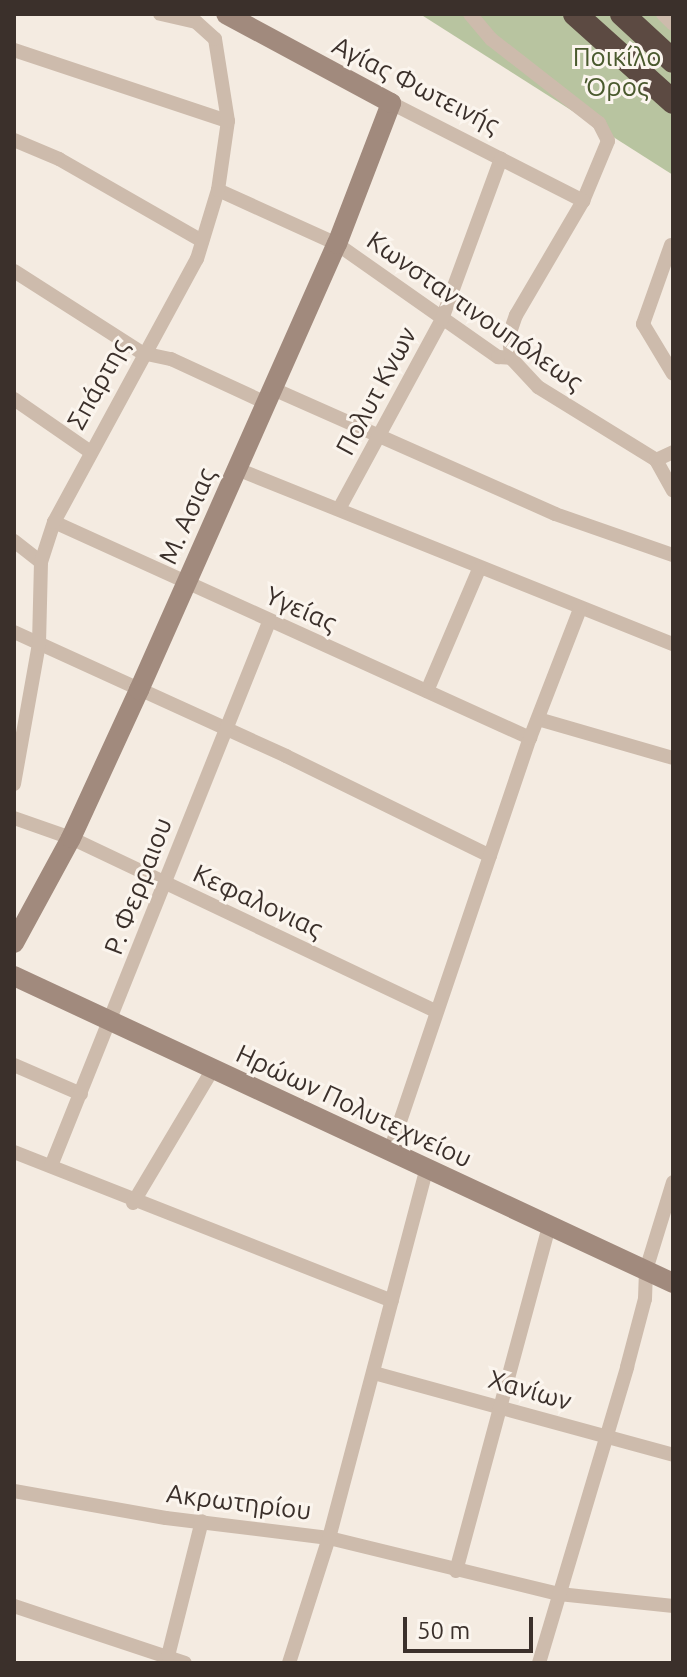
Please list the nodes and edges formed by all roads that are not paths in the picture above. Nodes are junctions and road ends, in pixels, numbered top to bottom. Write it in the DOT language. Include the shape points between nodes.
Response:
graph roads {
  1 [pos="160,14"];
  2 [pos="226,14"];
  3 [pos="470,14"];
  4 [pos="575,14"];
  5 [pos="622,14"];
  6 [pos="663,14"];
  7 [pos="673,24"];
  8 [pos="14,50"];
  9 [pos="673,61"];
  10 [pos="673,102"];
  11 [pos="391,103"];
  12 [pos="228,121"];
  13 [pos="14,140"];
  14 [pos="501,159"];
  15 [pos="218,190"];
  16 [pos="583,201"];
  17 [pos="202,241"];
  18 [pos="337,244"];
  19 [pos="671,245"];
  20 [pos="14,271"];
  21 [pos="442,319"];
  22 [pos="142,353"];
  23 [pos="511,358"];
  24 [pos="673,374"];
  25 [pos="267,395"];
  26 [pos="14,399"];
  27 [pos="382,435"];
  28 [pos="89,451"];
  29 [pos="673,452"];
  30 [pos="656,460"];
  31 [pos="237,469"];
  32 [pos="673,491"];
  33 [pos="339,509"];
  34 [pos="54,522"];
  35 [pos="14,541"];
  36 [pos="673,555"];
  37 [pos="41,562"];
  38 [pos="479,569"];
  39 [pos="185,581"];
  40 [pos="580,609"];
  41 [pos="269,622"];
  42 [pos="14,632"];
  43 [pos="39,644"];
  44 [pos="673,644"];
  45 [pos="139,690"];
  46 [pos="427,691"];
  47 [pos="538,719"];
  48 [pos="226,731"];
  49 [pos="530,738"];
  50 [pos="673,758"];
  51 [pos="14,784"];
  52 [pos="14,818"];
  53 [pos="71,838"];
  54 [pos="490,856"];
  55 [pos="164,883"];
  56 [pos="14,943"];
  57 [pos="14,976"];
  58 [pos="436,1011"];
  59 [pos="112,1022"];
  60 [pos="14,1065"];
  61 [pos="213,1069"];
  62 [pos="81,1094"];
  63 [pos="390,1151"];
  64 [pos="14,1152"];
  65 [pos="51,1166"];
  66 [pos="427,1168"];
  67 [pos="672,1186"];
  68 [pos="133,1203"];
  69 [pos="549,1226"];
  70 [pos="646,1270"];
  71 [pos="673,1283"];
  72 [pos="392,1301"];
  73 [pos="374,1373"];
  74 [pos="505,1406"];
  75 [pos="606,1437"];
  76 [pos="673,1455"];
  77 [pos="14,1491"];
  78 [pos="202,1521"];
  79 [pos="329,1538"];
  80 [pos="456,1571"];
  81 [pos="559,1594"];
  82 [pos="14,1606"];
  83 [pos="673,1606"];
  84 [pos="168,1656"];
  85 [pos="185,1663"];
  86 [pos="291,1663"];
  87 [pos="539,1663"];
  1 -- 12 [label="street, Σπάρτης" via="196,22 215,39"];
  2 -- 11 [label="street, Αγίας Φωτεινής"];
  3 -- 16 [label="street" via="491,39 605,129 605,153"];
  4 -- 10 [label="highway"];
  5 -- 9 [label="highway"];
  6 -- 7 [label="street"];
  8 -- 12 [label="street"];
  11 -- 14 [label="street, Αγίας Φωτεινής"];
  11 -- 18 [label="street, Μ. Ασιας"];
  12 -- 15 [label="street, Σπάρτης"];
  13 -- 17 [label="street" via="59,159"];
  14 -- 16 [label="street, Αγίας Φωτεινής"];
  14 -- 21 [label="street, Πολυτ Κνων"];
  15 -- 17 [label="street, Σπάρτης"];
  15 -- 18 [label="street, Κωνσταντινουπόλεως"];
  16 -- 23 [label="street" via="516,315 509,335"];
  17 -- 22 [label="street, Σπάρτης"];
  18 -- 21 [label="street, Κωνσταντινουπόλεως"];
  18 -- 25 [label="street, Μ. Ασιας"];
  19 -- 24 [label="street" via="643,324"];
  20 -- 22 [label="street"];
  21 -- 23 [label="street, Κωνσταντινουπόλεως" via="498,357"];
  21 -- 27 [label="street, Πολυτ Κνων"];
  22 -- 25 [label="street"];
  22 -- 28 [label="street, Σπάρτης"];
  23 -- 30 [label="street, Κωνσταντινουπόλεως" via="538,387"];
  25 -- 27 [label="street"];
  25 -- 31 [label="street, Μ. Ασιας"];
  26 -- 28 [label="street"];
  27 -- 33 [label="street, Πολυτ Κνων"];
  27 -- 36 [label="street" via="555,514"];
  28 -- 34 [label="street, Σπάρτης"];
  29 -- 30 [label="street"];
  30 -- 32 [label="street"];
  31 -- 33 [label="street"];
  31 -- 39 [label="street, Μ. Ασιας"];
  33 -- 38 [label="street"];
  34 -- 37 [label="street, Σπάρτης"];
  34 -- 39 [label="street, Υγείας"];
  35 -- 37 [label="street"];
  37 -- 43 [label="street, Σπάρτης"];
  38 -- 40 [label="street"];
  38 -- 46 [label="street"];
  39 -- 41 [label="street, Υγείας"];
  39 -- 45 [label="street, Μ. Ασιας"];
  40 -- 44 [label="street"];
  40 -- 47 [label="street"];
  41 -- 46 [label="street, Υγείας"];
  41 -- 48 [label="street, Ρ. Φερραιου"];
  42 -- 43 [label="street"];
  43 -- 45 [label="street"];
  43 -- 51 [label="street, Σπάρτης"];
  45 -- 48 [label="street"];
  45 -- 53 [label="street, Μ. Ασιας"];
  46 -- 49 [label="street, Υγείας"];
  47 -- 49 [label="street"];
  47 -- 50 [label="street"];
  48 -- 54 [label="street"];
  48 -- 55 [label="street, Ρ. Φερραιου"];
  49 -- 54 [label="street"];
  52 -- 53 [label="street, Κεφαλονιας"];
  53 -- 55 [label="street, Κεφαλονιας"];
  53 -- 56 [label="street, Μ. Ασιας"];
  54 -- 58 [label="street"];
  55 -- 58 [label="street, Κεφαλονιας"];
  55 -- 59 [label="street, Ρ. Φερραιου"];
  57 -- 59 [label="street, Ηρώων Πολυτεχνείου"];
  58 -- 63 [label="street"];
  59 -- 61 [label="street, Ηρώων Πολυτεχνείου"];
  59 -- 62 [label="street, Ρ. Φερραιου"];
  60 -- 62 [label="street"];
  61 -- 63 [label="street, Ηρώων Πολυτεχνείου"];
  61 -- 68 [label="street"];
  62 -- 65 [label="street, Ρ. Φερραιου"];
  63 -- 66 [label="street, Ηρώων Πολυτεχνείου"];
  64 -- 65 [label="street"];
  65 -- 68 [label="street"];
  66 -- 69 [label="street, Ηρώων Πολυτεχνείου"];
  66 -- 72 [label="street"];
  67 -- 70 [label="street"];
  68 -- 72 [label="street"];
  69 -- 70 [label="street, Ηρώων Πολυτεχνείου"];
  69 -- 74 [label="street"];
  70 -- 71 [label="street, Ηρώων Πολυτεχνείου"];
  70 -- 75 [label="street" via="645,1299"];
  72 -- 73 [label="street"];
  73 -- 74 [label="street, Χανίων"];
  73 -- 79 [label="street"];
  74 -- 75 [label="street, Χανίων"];
  74 -- 80 [label="street"];
  75 -- 76 [label="street, Χανίων"];
  75 -- 81 [label="street"];
  77 -- 78 [label="street, Ακρωτηρίου"];
  78 -- 79 [label="street, Ακρωτηρίου"];
  78 -- 84 [label="street"];
  79 -- 80 [label="street, Ακρωτηρίου"];
  79 -- 86 [label="street"];
  80 -- 81 [label="street, Ακρωτηρίου"];
  81 -- 83 [label="street, Ακρωτηρίου"];
  81 -- 87 [label="street"];
  82 -- 84 [label="street"];
  84 -- 85 [label="street"];
}
